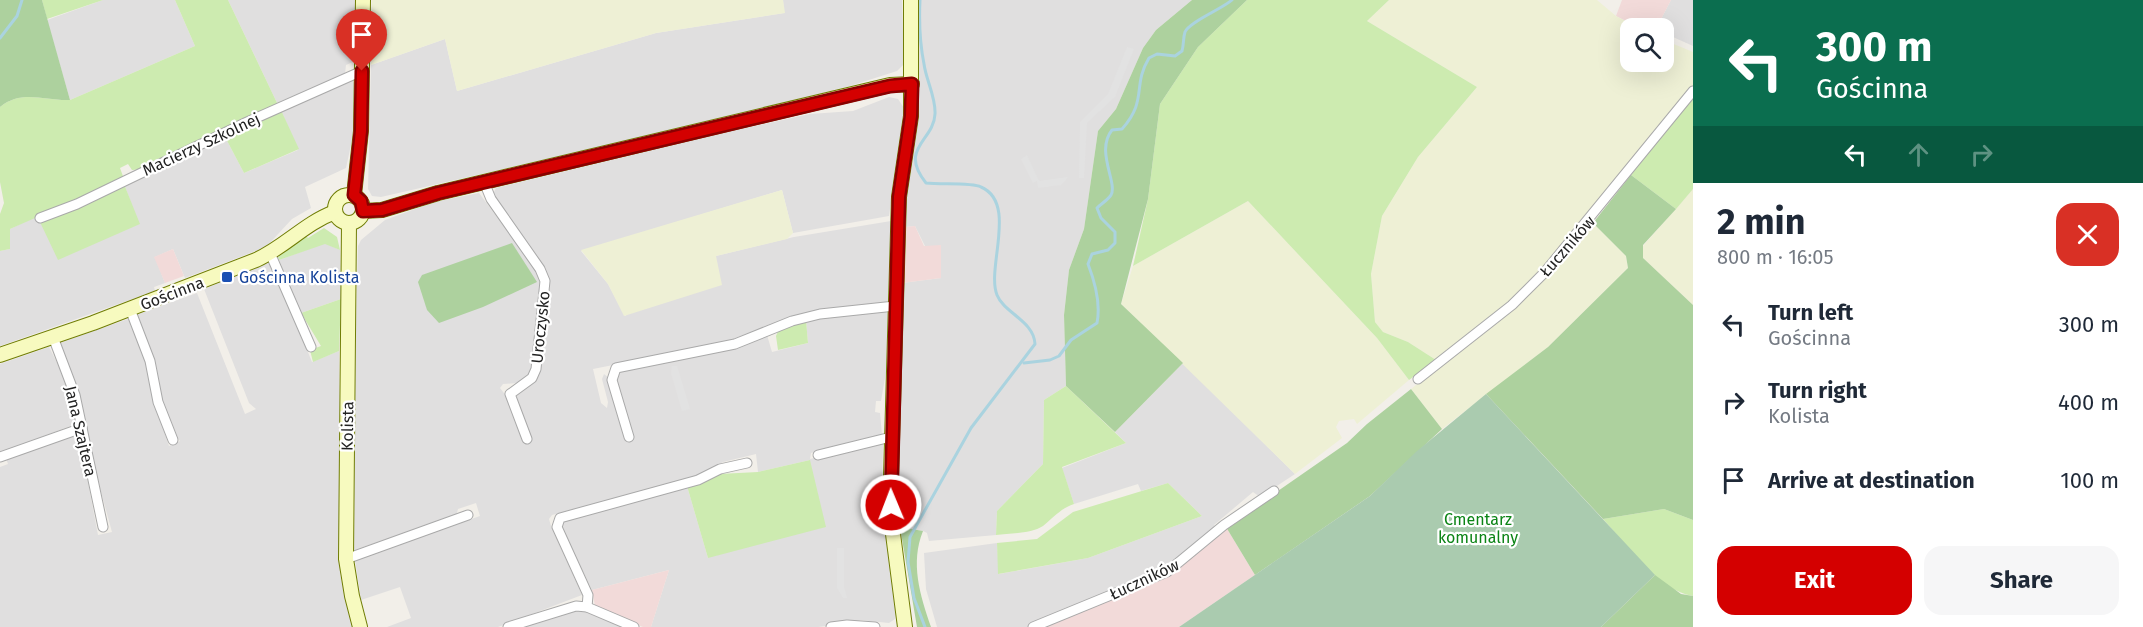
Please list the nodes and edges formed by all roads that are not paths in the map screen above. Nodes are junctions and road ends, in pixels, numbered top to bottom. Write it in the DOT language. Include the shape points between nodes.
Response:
graph roads {
  1 [pos="363,0"];
  2 [pos="911,0"];
  3 [pos="362,71"];
  4 [pos="912,84"];
  5 [pos="1693,91"];
  6 [pos="484,182"];
  7 [pos="354,195"];
  8 [pos="363,211"];
  9 [pos="335,212"];
  10 [pos="40,218"];
  11 [pos="349,223"];
  12 [pos="270,253"];
  13 [pos="895,306"];
  14 [pos="130,309"];
  15 [pos="53,337"];
  16 [pos="311,346"];
  17 [pos="0,355"];
  18 [pos="1418,379"];
  19 [pos="82,428"];
  20 [pos="629,437"];
  21 [pos="891,437"];
  22 [pos="527,439"];
  23 [pos="173,441"];
  24 [pos="818,455"];
  25 [pos="0,457"];
  26 [pos="747,463"];
  27 [pos="1274,491"];
  28 [pos="468,515"];
  29 [pos="103,527"];
  30 [pos="346,559"];
  31 [pos="587,607"];
  32 [pos="519,625"];
  33 [pos="360,627"];
  34 [pos="508,627"];
  35 [pos="634,627"];
  36 [pos="831,627"];
  37 [pos="875,627"];
  38 [pos="905,627"];
  39 [pos="1033,627"];
  1 -- 3 [label="street"];
  2 -- 4 [label="street"];
  3 -- 7 [label="street"];
  3 -- 10 [label="street, Macierzy Szkolnej"];
  4 -- 6 [label="street"];
  4 -- 13 [label="street" via="901,179"];
  5 -- 18 [label="street, Łuczników" via="1544,273 1512,305"];
  6 -- 8 [label="street" via="382,210"];
  6 -- 22 [label="street, Uroczysko" via="491,200 545,281 536,369 532,378 510,394"];
  7 -- 8 [label="street" via="361,201"];
  7 -- 9 [label="street" via="342,196"];
  8 -- 11 [label="street" via="358,220"];
  9 -- 11 [label="street" via="340,220"];
  9 -- 12 [label="street, Gościnna" via="311,221"];
  11 -- 30 [label="street, Kolista"];
  12 -- 14 [label="street, Gościnna"];
  12 -- 16 [label="street"];
  13 -- 20 [label="street" via="820,314 735,344 616,368 612,380"];
  13 -- 21 [label="street"];
  14 -- 15 [label="street, Gościnna"];
  14 -- 23 [label="street"];
  15 -- 17 [label="street, Gościnna"];
  15 -- 19 [label="street, Jana Szajtera" via="75,395"];
  19 -- 25 [label="street"];
  19 -- 29 [label="street, Jana Szajtera"];
  21 -- 24 [label="street"];
  21 -- 38 [label="street" via="893,534"];
  26 -- 31 [label="street" via="560,518 556,527 588,595"];
  27 -- 39 [label="street, Łuczników" via="1224,525 1167,572"];
  28 -- 30 [label="street"];
  30 -- 33 [label="street, Kolista"];
  31 -- 32 [label="street" via="563,608"];
  31 -- 35 [label="street"];
  32 -- 34 [label="street"];
  36 -- 37 [label="street"];
}
